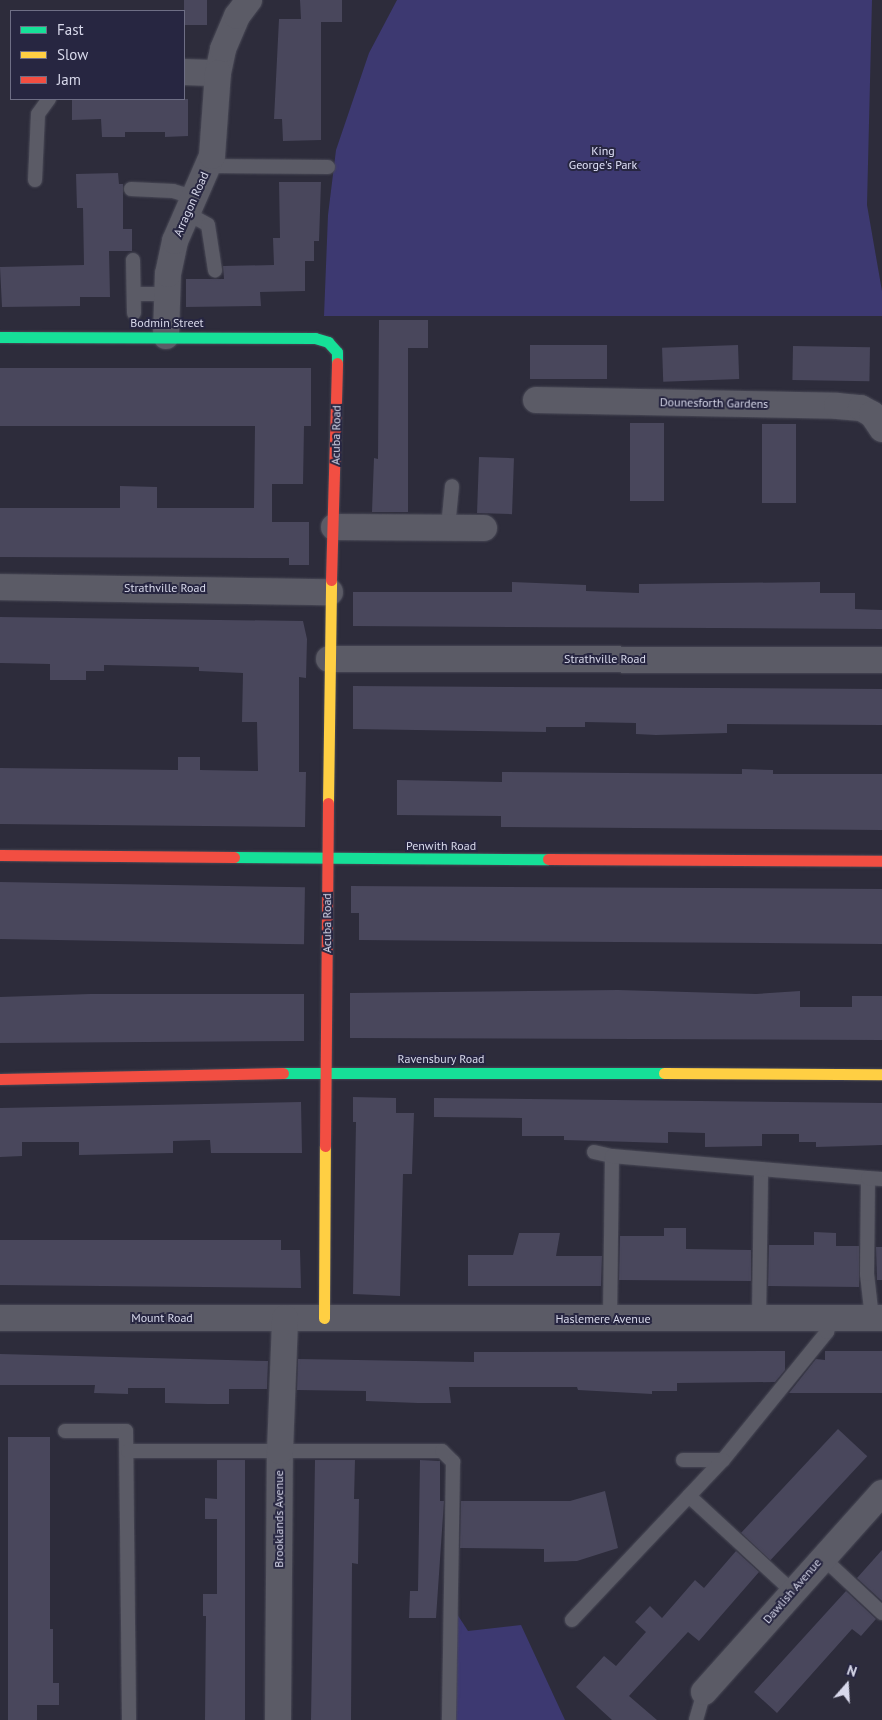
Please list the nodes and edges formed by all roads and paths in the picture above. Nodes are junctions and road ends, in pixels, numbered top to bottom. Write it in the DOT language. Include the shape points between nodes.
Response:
graph roads {
  1 [pos="249,0"];
  2 [pos="185,72"];
  3 [pos="218,73"];
  4 [pos="48,100"];
  5 [pos="208,166"];
  6 [pos="328,167"];
  7 [pos="35,180"];
  8 [pos="131,189"];
  9 [pos="189,205"];
  10 [pos="134,260"];
  11 [pos="215,270"];
  12 [pos="134,294"];
  13 [pos="168,294"];
  14 [pos="134,313"];
  15 [pos="166,336"];
  16 [pos="0,337"];
  17 [pos="332,345"];
  18 [pos="536,400"];
  19 [pos="882,429"];
  20 [pos="452,486"];
  21 [pos="334,527"];
  22 [pos="448,527"];
  23 [pos="484,528"];
  24 [pos="0,587"];
  25 [pos="330,592"];
  26 [pos="329,658"];
  27 [pos="882,660"];
  28 [pos="0,855"];
  29 [pos="327,860"];
  30 [pos="882,861"];
  31 [pos="326,1072"];
  32 [pos="882,1074"];
  33 [pos="0,1079"];
  34 [pos="594,1152"];
  35 [pos="612,1156"];
  36 [pos="761,1169"];
  37 [pos="875,1179"];
  38 [pos="0,1318"];
  39 [pos="285,1318"];
  40 [pos="324,1318"];
  41 [pos="760,1318"];
  42 [pos="831,1318"];
  43 [pos="877,1318"];
  44 [pos="610,1319"];
  45 [pos="65,1431"];
  46 [pos="128,1451"];
  47 [pos="280,1451"];
  48 [pos="683,1460"];
  49 [pos="723,1460"];
  50 [pos="882,1493"];
  51 [pos="689,1496"];
  52 [pos="822,1557"];
  53 [pos="792,1592"];
  54 [pos="882,1613"];
  55 [pos="572,1620"];
  56 [pos="704,1692"];
  57 [pos="129,1720"];
  58 [pos="278,1720"];
  59 [pos="449,1720"];
  60 [pos="696,1720"];
  1 -- 3 [label="street, Arragon Road" via="237,16 223,49"];
  2 -- 3 [label="street"];
  3 -- 5 [label="street, Arragon Road" via="216,121"];
  4 -- 7 [label="lane" via="38,114"];
  5 -- 6 [label="lane"];
  5 -- 9 [label="street, Arragon Road"];
  8 -- 9 [label="lane" via="174,191"];
  9 -- 11 [label="lane" via="208,225"];
  9 -- 13 [label="street, Arragon Road" via="175,241"];
  10 -- 12 [label="lane"];
  12 -- 13 [label="lane"];
  12 -- 14 [label="lane"];
  13 -- 15 [label="street, Arragon Road"];
  15 -- 16 [label="street, Bodmin Street"];
  15 -- 17 [label="street, Bodmin Street" via="315,338"];
  17 -- 21 [label="street, Acuba Road" via="338,359"];
  18 -- 19 [label="street, Dounesforth Gardens" via="861,408 872,414"];
  20 -- 22 [label="lane"];
  21 -- 22 [label="street"];
  21 -- 25 [label="street, Acuba Road"];
  22 -- 23 [label="street"];
  24 -- 25 [label="street, Strathville Road"];
  25 -- 26 [label="street, Acuba Road"];
  26 -- 27 [label="street, Strathville Road"];
  26 -- 29 [label="street, Acuba Road"];
  28 -- 29 [label="street, Penwith Road"];
  29 -- 30 [label="street, Penwith Road"];
  29 -- 31 [label="street, Acuba Road"];
  31 -- 32 [label="street, Ravensbury Road"];
  31 -- 33 [label="street, Ravensbury Road"];
  31 -- 40 [label="street, Acuba Road"];
  34 -- 35 [label="lane"];
  35 -- 36 [label="lane"];
  35 -- 44 [label="lane"];
  36 -- 37 [label="lane"];
  36 -- 41 [label="lane"];
  37 -- 43 [label="lane" via="867,1274"];
  38 -- 39 [label="street, Mount Road"];
  39 -- 40 [label="street, Mount Road"];
  39 -- 47 [label="street, Brooklands Avenue"];
  40 -- 44 [label="street, Haslemere Avenue"];
  41 -- 42 [label="street, Haslemere Avenue"];
  41 -- 44 [label="street, Haslemere Avenue"];
  42 -- 43 [label="street, Haslemere Avenue"];
  42 -- 49 [label="lane" via="827,1332"];
  45 -- 46 [label="lane" via="126,1431"];
  46 -- 47 [label="lane"];
  46 -- 57 [label="lane"];
  47 -- 58 [label="street, Brooklands Avenue"];
  47 -- 59 [label="lane" via="442,1451 454,1462"];
  48 -- 49 [label="lane"];
  49 -- 51 [label="lane"];
  50 -- 52 [label="street, Dawlish Avenue"];
  51 -- 53 [label="lane"];
  51 -- 55 [label="lane"];
  52 -- 53 [label="street, Dawlish Avenue"];
  52 -- 54 [label="lane"];
  53 -- 56 [label="street, Dawlish Avenue"];
  56 -- 60 [label="lane"];
}
